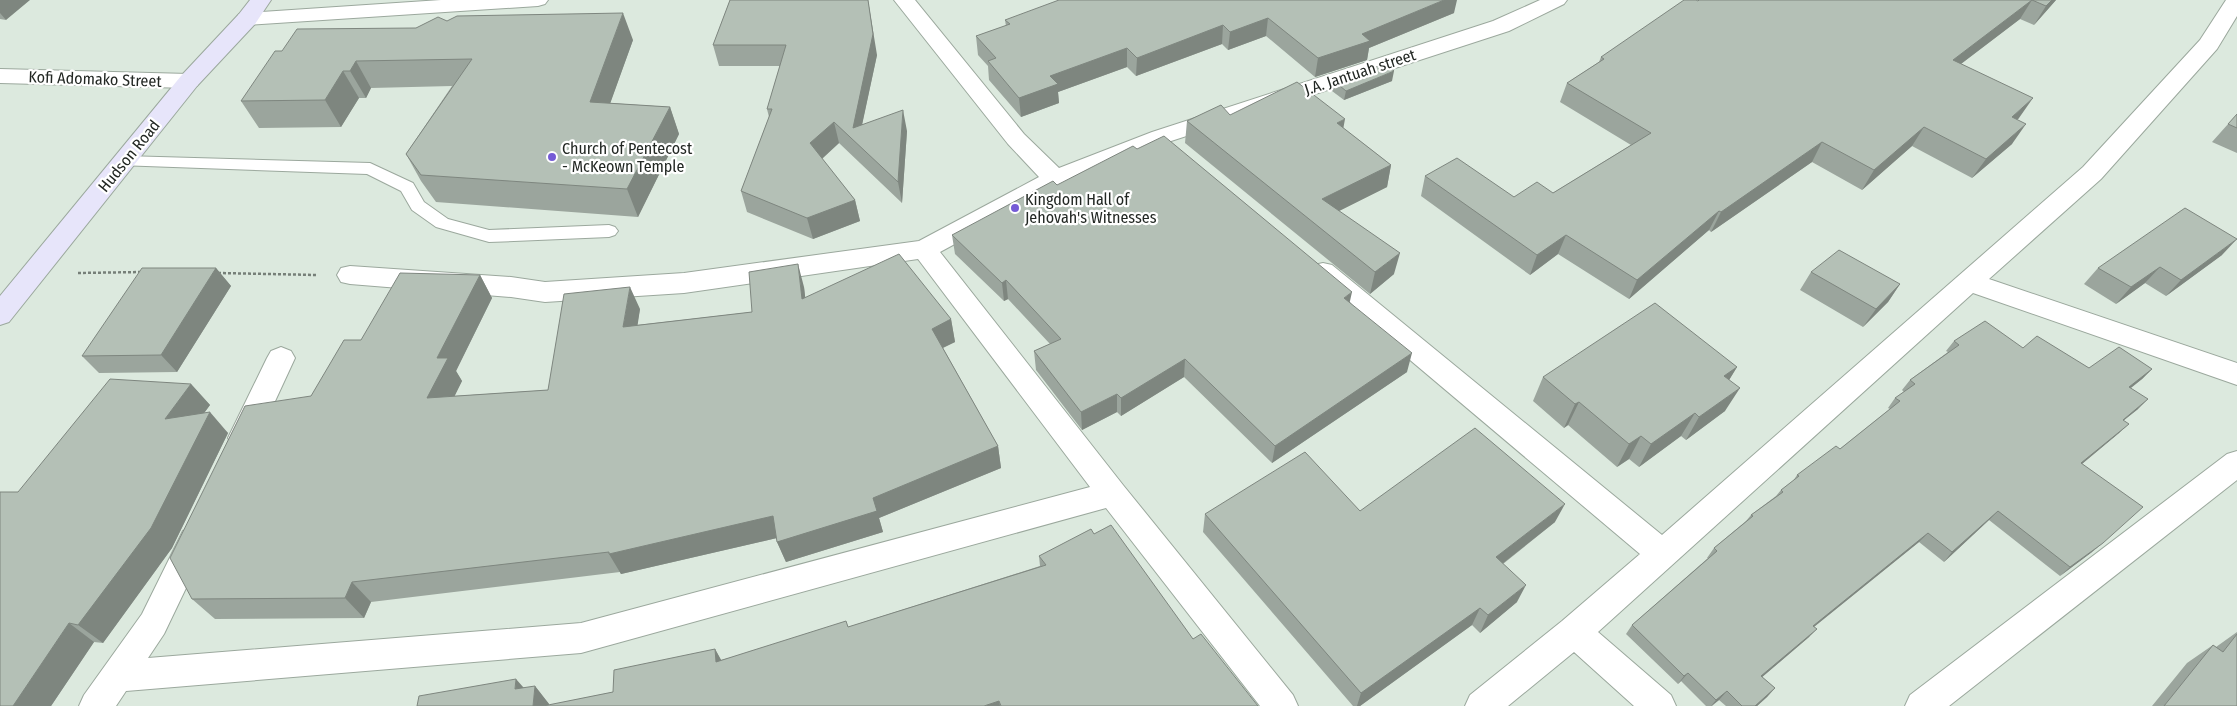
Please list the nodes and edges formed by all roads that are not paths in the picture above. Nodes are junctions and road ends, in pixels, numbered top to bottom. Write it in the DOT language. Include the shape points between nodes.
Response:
graph roads {
  1 [pos="261,0"];
  2 [pos="538,0"];
  3 [pos="904,0"];
  4 [pos="1557,0"];
  5 [pos="2236,0"];
  6 [pos="247,19"];
  7 [pos="0,76"];
  8 [pos="189,81"];
  9 [pos="1160,137"];
  10 [pos="1182,156"];
  11 [pos="124,162"];
  12 [pos="1055,179"];
  13 [pos="609,231"];
  14 [pos="924,249"];
  15 [pos="1304,257"];
  16 [pos="350,275"];
  17 [pos="1969,282"];
  18 [pos="0,315"];
  19 [pos="281,358"];
  20 [pos="2237,374"];
  21 [pos="2237,463"];
  22 [pos="230,464"];
  23 [pos="1112,494"];
  24 [pos="204,518"];
  25 [pos="1662,553"];
  26 [pos="1574,632"];
  27 [pos="118,676"];
  28 [pos="96,706"];
  29 [pos="1281,706"];
  30 [pos="1482,706"];
  31 [pos="1659,706"];
  32 [pos="1922,706"];
  1 -- 6 [label="street, Hudson Road"];
  2 -- 6 [label="street"];
  3 -- 12 [label="street" via="1016,139"];
  4 -- 9 [label="street, J.A. Jantuah street" via="1501,26"];
  5 -- 17 [label="street" via="2210,44 2092,173"];
  6 -- 8 [label="street, Hudson Road"];
  7 -- 8 [label="street, Kofi Adomako Street"];
  8 -- 11 [label="street, Hudson Road"];
  9 -- 10 [label="street"];
  9 -- 12 [label="street, J.A. Jantuah street"];
  11 -- 13 [label="lane" via="370,169 406,187 418,206 442,223 490,236"];
  11 -- 18 [label="street, Hudson Road"];
  12 -- 14 [label="street, J.A. Jantuah street"];
  14 -- 16 [label="street" via="684,283 545,292"];
  14 -- 23 [label="street"];
  15 -- 25 [label="street"];
  17 -- 20 [label="street"];
  17 -- 25 [label="street"];
  19 -- 22 [label="street"];
  21 -- 32 [label="street"];
  23 -- 27 [label="street" via="581,638"];
  23 -- 29 [label="street"];
  24 -- 27 [label="street" via="153,624"];
  25 -- 26 [label="street"];
  26 -- 30 [label="street"];
  26 -- 31 [label="street"];
  27 -- 28 [label="street"];
}
